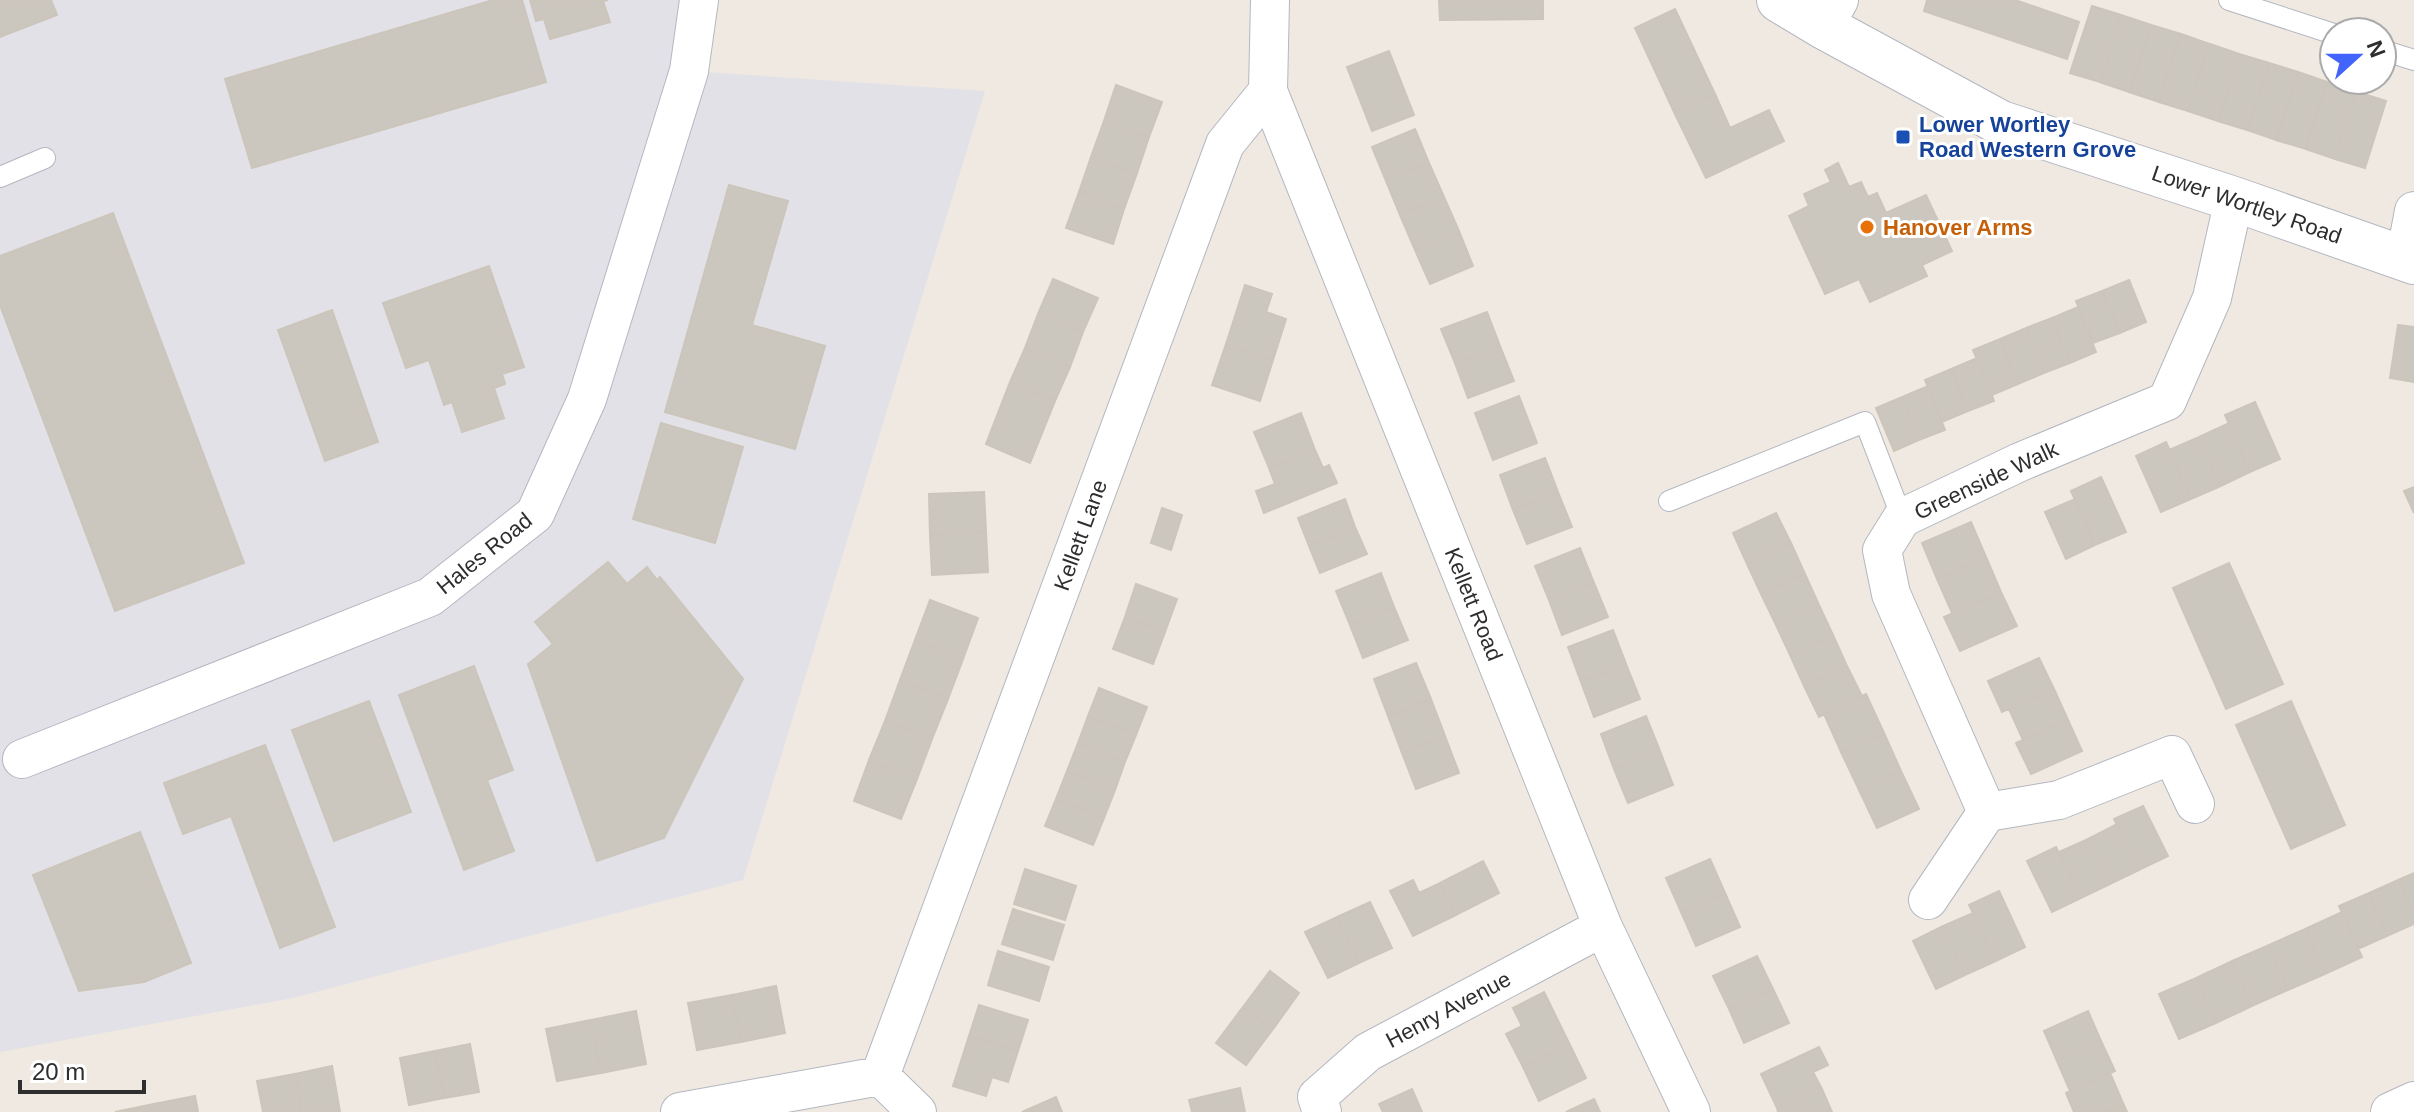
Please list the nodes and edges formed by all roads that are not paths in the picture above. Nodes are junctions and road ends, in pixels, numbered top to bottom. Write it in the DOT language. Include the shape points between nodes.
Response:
graph roads {
  1 [pos="699,0"];
  2 [pos="1270,0"];
  3 [pos="1779,0"];
  4 [pos="2229,0"];
  5 [pos="1831,14"];
  6 [pos="2318,29"];
  7 [pos="1268,91"];
  8 [pos="45,158"];
  9 [pos="0,177"];
  10 [pos="2234,199"];
  11 [pos="2414,211"];
  12 [pos="2409,260"];
  13 [pos="1669,501"];
  14 [pos="1902,518"];
  15 [pos="22,759"];
  16 [pos="2195,804"];
  17 [pos="1987,812"];
  18 [pos="1928,900"];
  19 [pos="1603,927"];
  20 [pos="880,1076"];
  21 [pos="2414,1101"];
  22 [pos="680,1112"];
  23 [pos="917,1112"];
  24 [pos="1322,1112"];
  25 [pos="1691,1112"];
  26 [pos="2390,1112"];
  1 -- 15 [label="street, Hales Road" via="689,71 587,399 535,514 430,597"];
  2 -- 7 [label="street"];
  3 -- 5 [label="street, Lower Wortley Road"];
  4 -- 6 [label="lane"];
  5 -- 10 [label="street, Lower Wortley Road" via="2001,123"];
  7 -- 19 [label="street, Kellett Road"];
  7 -- 20 [label="street, Kellett Lane" via="1225,144"];
  8 -- 9 [label="lane"];
  10 -- 12 [label="street, Lower Wortley Road"];
  10 -- 14 [label="street, Greenside Walk" via="2212,298 2167,401"];
  11 -- 12 [label="street"];
  13 -- 14 [label="lane" via="1865,422"];
  14 -- 17 [label="street, Greenside Walk" via="1882,550 1891,594"];
  16 -- 17 [label="street" via="2172,755 2059,800"];
  17 -- 18 [label="street"];
  19 -- 24 [label="street, Henry Avenue" via="1368,1052 1317,1097"];
  19 -- 25 [label="street, Kellett Road"];
  20 -- 22 [label="street"];
  20 -- 23 [label="street"];
  21 -- 26 [label="street"];
}
